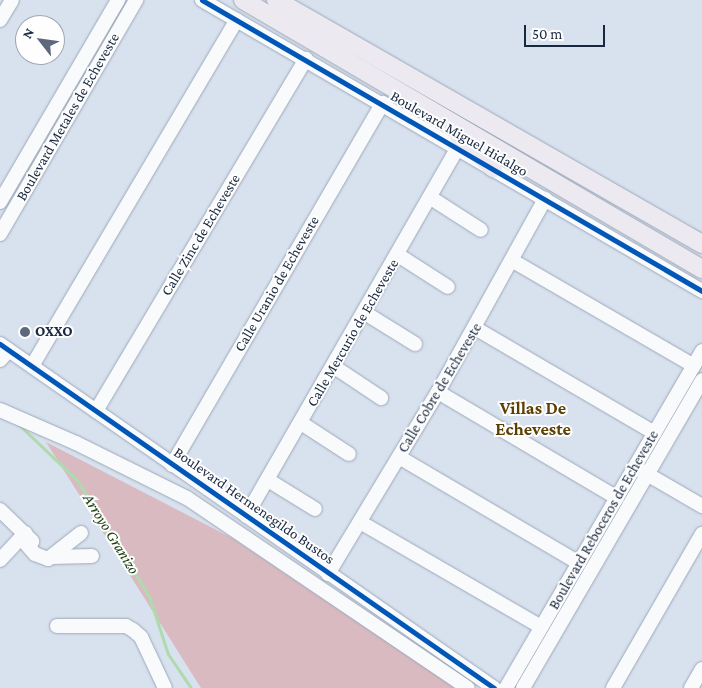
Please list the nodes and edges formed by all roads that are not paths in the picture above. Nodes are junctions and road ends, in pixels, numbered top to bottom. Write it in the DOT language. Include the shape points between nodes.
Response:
graph roads {
  1 [pos="12,0"];
  2 [pos="118,0"];
  3 [pos="136,0"];
  4 [pos="202,0"];
  5 [pos="243,0"];
  6 [pos="276,0"];
  7 [pos="0,20"];
  8 [pos="237,20"];
  9 [pos="306,59"];
  10 [pos="415,102"];
  11 [pos="382,103"];
  12 [pos="458,148"];
  13 [pos="493,168"];
  14 [pos="431,198"];
  15 [pos="545,199"];
  16 [pos="0,202"];
  17 [pos="481,230"];
  18 [pos="0,234"];
  19 [pos="702,244"];
  20 [pos="398,255"];
  21 [pos="513,261"];
  22 [pos="702,269"];
  23 [pos="448,287"];
  24 [pos="702,291"];
  25 [pos="366,313"];
  26 [pos="475,328"];
  27 [pos="416,344"];
  28 [pos="3,351"];
  29 [pos="702,351"];
  30 [pos="32,366"];
  31 [pos="333,366"];
  32 [pos="694,366"];
  33 [pos="702,380"];
  34 [pos="438,392"];
  35 [pos="381,398"];
  36 [pos="0,410"];
  37 [pos="96,411"];
  38 [pos="301,423"];
  39 [pos="655,433"];
  40 [pos="349,454"];
  41 [pos="399,457"];
  42 [pos="172,464"];
  43 [pos="641,470"];
  44 [pos="268,480"];
  45 [pos="617,498"];
  46 [pos="702,506"];
  47 [pos="315,509"];
  48 [pos="0,510"];
  49 [pos="246,516"];
  50 [pos="360,522"];
  51 [pos="81,533"];
  52 [pos="702,534"];
  53 [pos="23,536"];
  54 [pos="92,556"];
  55 [pos="50,558"];
  56 [pos="0,560"];
  57 [pos="579,563"];
  58 [pos="328,574"];
  59 [pos="57,626"];
  60 [pos="541,627"];
  61 [pos="702,669"];
  62 [pos="165,688"];
  63 [pos="468,688"];
  64 [pos="494,688"];
  65 [pos="506,688"];
  66 [pos="523,688"];
  67 [pos="613,688"];
  68 [pos="691,688"];
  1 -- 7 [label="street"];
  2 -- 16 [label="street, Boulevard Metales de Echeveste"];
  3 -- 18 [label="street, Boulevard Metales de Echeveste"];
  4 -- 8 [label="street, Boulevard Miguel Hidalgo"];
  5 -- 10 [label="main road, Boulevard Miguel Hidalgo"];
  6 -- 19 [label="main road, Boulevard Miguel Hidalgo"];
  8 -- 9 [label="street, Boulevard Miguel Hidalgo"];
  8 -- 30 [label="street"];
  9 -- 11 [label="street, Boulevard Miguel Hidalgo"];
  9 -- 37 [label="street, Calle Zinc de Echeveste"];
  10 -- 13 [label="main road"];
  10 -- 22 [label="main road, Boulevard Miguel Hidalgo"];
  11 -- 12 [label="street, Boulevard Miguel Hidalgo"];
  11 -- 42 [label="street, Calle Uranio de Echeveste"];
  12 -- 13 [label="street, Boulevard Miguel Hidalgo"];
  12 -- 14 [label="street, Calle Mercurio de Echeveste"];
  13 -- 15 [label="street, Boulevard Miguel Hidalgo"];
  14 -- 17 [label="street"];
  14 -- 20 [label="street, Calle Mercurio de Echeveste"];
  15 -- 21 [label="street, Calle Cobre de Echeveste"];
  15 -- 24 [label="street, Boulevard Miguel Hidalgo"];
  20 -- 23 [label="street"];
  20 -- 25 [label="street, Calle Mercurio de Echeveste"];
  21 -- 26 [label="street, Calle Cobre de Echeveste"];
  21 -- 32 [label="street"];
  25 -- 27 [label="street"];
  25 -- 31 [label="street, Calle Mercurio de Echeveste"];
  26 -- 34 [label="street, Calle Cobre de Echeveste"];
  26 -- 39 [label="street"];
  28 -- 30 [label="street, Boulevard Hermenegildo Bustos"];
  29 -- 32 [label="street, Boulevard Reboceros de Echeveste"];
  30 -- 37 [label="street, Boulevard Hermenegildo Bustos"];
  31 -- 35 [label="street"];
  31 -- 38 [label="street, Calle Mercurio de Echeveste"];
  32 -- 39 [label="street, Boulevard Reboceros de Echeveste"];
  33 -- 43 [label="street, Boulevard Reboceros de Echeveste"];
  34 -- 41 [label="street, Calle Cobre de Echeveste"];
  34 -- 45 [label="street"];
  36 -- 63 [label="street, Boulevard Hermenegildo Bustos" via="76,443 187,498"];
  37 -- 42 [label="street, Boulevard Hermenegildo Bustos"];
  38 -- 40 [label="street"];
  38 -- 44 [label="street, Calle Mercurio de Echeveste"];
  39 -- 43 [label="street, Boulevard Reboceros de Echeveste"];
  41 -- 50 [label="street, Calle Cobre de Echeveste"];
  41 -- 57 [label="street"];
  42 -- 49 [label="street, Boulevard Hermenegildo Bustos"];
  43 -- 45 [label="street, Boulevard Reboceros de Echeveste"];
  43 -- 46 [label="street"];
  43 -- 66 [label="street, Boulevard Reboceros de Echeveste"];
  44 -- 47 [label="street"];
  44 -- 49 [label="street, Calle Mercurio de Echeveste"];
  45 -- 57 [label="street, Boulevard Reboceros de Echeveste"];
  48 -- 53 [label="street"];
  49 -- 58 [label="street, Boulevard Hermenegildo Bustos"];
  50 -- 58 [label="street, Calle Cobre de Echeveste"];
  50 -- 60 [label="street"];
  51 -- 55 [label="street"];
  52 -- 67 [label="street"];
  53 -- 55 [label="street"];
  53 -- 56 [label="street"];
  54 -- 55 [label="street"];
  57 -- 60 [label="street, Boulevard Reboceros de Echeveste"];
  58 -- 64 [label="street, Boulevard Hermenegildo Bustos"];
  59 -- 62 [label="street" via="126,626 134,630 141,637"];
  60 -- 65 [label="street, Boulevard Reboceros de Echeveste"];
  61 -- 68 [label="street"];
}
